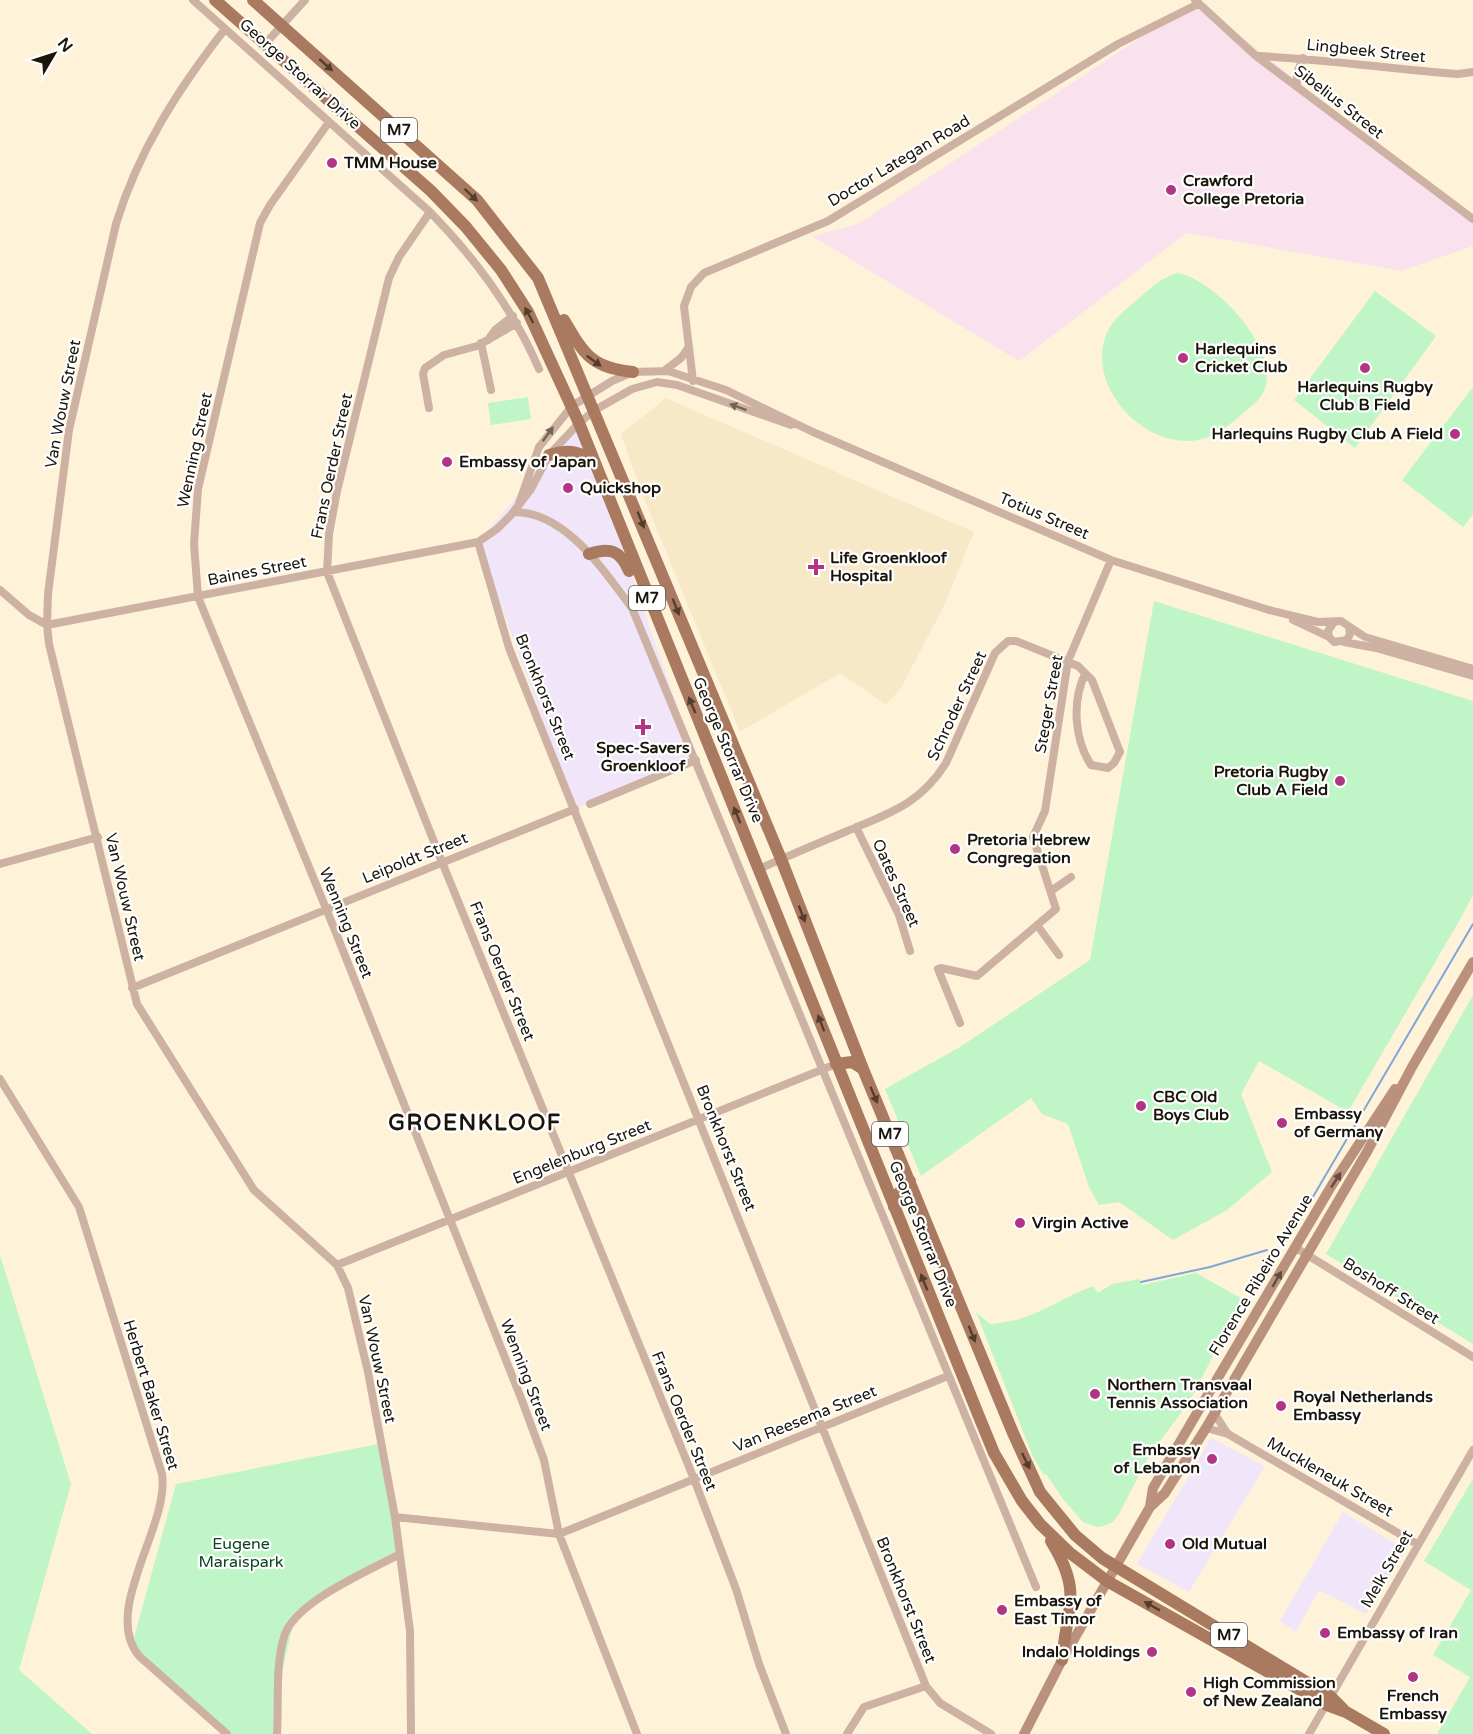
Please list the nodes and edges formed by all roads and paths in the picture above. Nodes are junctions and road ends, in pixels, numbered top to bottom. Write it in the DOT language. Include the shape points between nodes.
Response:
graph roads {
  1 [pos="193,0"];
  2 [pos="215,0"];
  3 [pos="253,0"];
  4 [pos="305,0"];
  5 [pos="1197,2"];
  6 [pos="282,26"];
  7 [pos="225,28"];
  8 [pos="265,44"];
  9 [pos="1256,56"];
  10 [pos="1303,58"];
  11 [pos="1473,72"];
  12 [pos="1297,87"];
  13 [pos="329,122"];
  14 [pos="430,212"];
  15 [pos="1473,219"];
  16 [pos="538,278"];
  17 [pos="515,319"];
  18 [pos="484,341"];
  19 [pos="688,348"];
  20 [pos="539,369"];
  21 [pos="664,371"];
  22 [pos="633,372"];
  23 [pos="692,376"];
  24 [pos="677,385"];
  25 [pos="491,390"];
  26 [pos="697,391"];
  27 [pos="589,395"];
  28 [pos="572,406"];
  29 [pos="429,408"];
  30 [pos="595,410"];
  31 [pos="579,423"];
  32 [pos="813,432"];
  33 [pos="549,455"];
  34 [pos="593,462"];
  35 [pos="516,509"];
  36 [pos="478,542"];
  37 [pos="589,554"];
  38 [pos="1111,560"];
  39 [pos="327,572"];
  40 [pos="0,590"];
  41 [pos="198,597"];
  42 [pos="652,610"];
  43 [pos="1269,610"];
  44 [pos="1334,622"];
  45 [pos="47,625"];
  46 [pos="1349,627"];
  47 [pos="1329,637"];
  48 [pos="1344,642"];
  49 [pos="1068,661"];
  50 [pos="1473,669"];
  51 [pos="1085,674"];
  52 [pos="1473,676"];
  53 [pos="696,760"];
  54 [pos="590,804"];
  55 [pos="574,809"];
  56 [pos="856,827"];
  57 [pos="98,837"];
  58 [pos="781,860"];
  59 [pos="442,862"];
  60 [pos="0,864"];
  61 [pos="759,869"];
  62 [pos="1071,877"];
  63 [pos="1051,891"];
  64 [pos="326,910"];
  65 [pos="1037,925"];
  66 [pos="910,951"];
  67 [pos="1059,955"];
  68 [pos="1473,962"];
  69 [pos="825,970"];
  70 [pos="132,988"];
  71 [pos="960,1023"];
  72 [pos="836,1064"];
  73 [pos="1412,1067"];
  74 [pos="824,1068"];
  75 [pos="863,1069"];
  76 [pos="0,1079"];
  77 [pos="699,1119"];
  78 [pos="569,1172"];
  79 [pos="882,1177"];
  80 [pos="910,1181"];
  81 [pos="894,1207"];
  82 [pos="449,1220"];
  83 [pos="1296,1248"];
  84 [pos="1306,1255"];
  85 [pos="337,1266"];
  86 [pos="1265,1325"];
  87 [pos="1238,1343"];
  88 [pos="1473,1357"];
  89 [pos="948,1376"];
  90 [pos="1214,1413"];
  91 [pos="822,1427"];
  92 [pos="1206,1428"];
  93 [pos="1228,1434"];
  94 [pos="1473,1450"];
  95 [pos="694,1479"];
  96 [pos="1150,1507"];
  97 [pos="394,1517"];
  98 [pos="1040,1524"];
  99 [pos="559,1534"];
  100 [pos="1417,1544"];
  101 [pos="398,1555"];
  102 [pos="1115,1568"];
  103 [pos="1107,1581"];
  104 [pos="1036,1587"];
  105 [pos="1062,1660"];
  106 [pos="926,1686"];
  107 [pos="1329,1701"];
  108 [pos="227,1734"];
  109 [pos="277,1734"];
  110 [pos="411,1734"];
  111 [pos="637,1734"];
  112 [pos="786,1734"];
  113 [pos="847,1734"];
  114 [pos="991,1734"];
  115 [pos="1024,1734"];
  116 [pos="1309,1734"];
  117 [pos="1384,1734"];
  1 -- 7 [label="street, George Storrar Drive"];
  2 -- 8 [label="main road, George Storrar Drive / M7"];
  3 -- 6 [label="main road, George Storrar Drive / M7"];
  4 -- 6 [label="street"];
  5 -- 9 [label="street, Sibelius Street"];
  5 -- 19 [label="street, Doctor Lategan Road" via="1118,44 821,225 706,271 685,300"];
  6 -- 8 [label="street"];
  6 -- 16 [label="main road, George Storrar Drive / M7, one-way" via="472,195"];
  7 -- 13 [label="street, George Storrar Drive"];
  7 -- 45 [label="street, Van Wouw Street" via="163,116 116,224 69,430"];
  28 -- 8 [label="main road, George Storrar Drive / M7, one-way" via="528,312 466,227 431,191"];
  9 -- 10 [label="street, Lingbeek Street"];
  9 -- 12 [label="street, Sibelius Street"];
  10 -- 11 [label="street, Lingbeek Street" via="1425,72"];
  10 -- 12 [label="street"];
  12 -- 15 [label="street, Sibelius Street"];
  13 -- 14 [label="street, George Storrar Drive"];
  13 -- 41 [label="street, Wenning Street" via="270,205 260,226 198,489 194,544"];
  14 -- 17 [label="street, George Storrar Drive" via="475,261"];
  14 -- 39 [label="street, Frans Oerder Street" via="399,256 389,278 337,491"];
  16 -- 22 [label="main road, one-way" via="586,355 605,368"];
  16 -- 27 [label="main road, George Storrar Drive / M7"];
  17 -- 18 [label="street"];
  17 -- 20 [label="street, George Storrar Drive"];
  18 -- 25 [label="street"];
  18 -- 29 [label="street" via="444,355 425,368"];
  19 -- 21 [label="street"];
  19 -- 23 [label="street, Doctor Lategan Road"];
  21 -- 22 [label="street, Totius Street"];
  21 -- 23 [label="street, Totius Street"];
  22 -- 27 [label="street, Totius Street"];
  23 -- 24 [label="street"];
  23 -- 26 [label="street, Doctor Lategan Road"];
  23 -- 32 [label="street, Totius Street"];
  24 -- 26 [label="street, Totius Street"];
  24 -- 30 [label="street, Totius Street" via="645,384"];
  32 -- 26 [label="street, Totius Street, one-way"];
  27 -- 28 [label="street, Totius Street"];
  27 -- 30 [label="main road, George Storrar Drive / M7"];
  28 -- 31 [label="main road, George Storrar Drive / M7"];
  35 -- 28 [label="street, Baines Street, one-way" via="539,447"];
  30 -- 31 [label="street, Totius Street"];
  30 -- 58 [label="main road, George Storrar Drive / M7, one-way"];
  31 -- 33 [label="street, Baines Street"];
  31 -- 34 [label="main road, George Storrar Drive / M7"];
  32 -- 38 [label="street, Totius Street"];
  33 -- 34 [label="main road" via="578,452"];
  33 -- 35 [label="street, Baines Street"];
  34 -- 42 [label="main road, George Storrar Drive / M7"];
  35 -- 36 [label="street, Baines Street" via="498,529"];
  35 -- 37 [label="street, George Storrar Drive" via="534,514 567,533"];
  36 -- 39 [label="street, Baines Street"];
  36 -- 55 [label="street, Bronkhorst Street" via="509,648"];
  37 -- 42 [label="main road" via="607,549 618,553 641,598"];
  37 -- 53 [label="street, George Storrar Drive" via="632,608"];
  38 -- 43 [label="street, Totius Street"];
  38 -- 49 [label="street, Steger Street"];
  39 -- 41 [label="street, Baines Street"];
  39 -- 59 [label="street, Frans Oerder Street"];
  40 -- 45 [label="street"];
  41 -- 45 [label="street, Baines Street"];
  41 -- 64 [label="street, Wenning Street"];
  61 -- 42 [label="main road, George Storrar Drive / M7, one-way"];
  43 -- 44 [label="street, Totius Street"];
  43 -- 47 [label="street, Totius Street"];
  44 -- 46 [label="street, Totius Street" via="1341,621"];
  44 -- 47 [label="street"];
  45 -- 57 [label="street, Van Wouw Street"];
  46 -- 48 [label="street" via="1349,638"];
  46 -- 50 [label="street, Totius Street" via="1372,640"];
  47 -- 48 [label="street" via="1334,642"];
  48 -- 52 [label="street"];
  49 -- 51 [label="street, Schroder Street"];
  49 -- 56 [label="street, Schroder Street" via="1016,641 1003,644 995,653 940,774 903,808"];
  49 -- 63 [label="street, Steger Street" via="1044,816 1033,837"];
  51 -- 51 [label="street, Schroder Street" via="1080,685 1077,724 1091,765 1108,768 1120,752 1097,687"];
  53 -- 54 [label="street"];
  53 -- 74 [label="street, George Storrar Drive"];
  55 -- 59 [label="street, Leipoldt Street"];
  55 -- 77 [label="street, Bronkhorst Street"];
  56 -- 58 [label="street, Schroder Street"];
  56 -- 66 [label="street, Oates Street" via="899,915"];
  57 -- 60 [label="street"];
  57 -- 70 [label="street, Van Wouw Street"];
  58 -- 61 [label="street, Schroder Street"];
  58 -- 69 [label="main road, George Storrar Drive / M7, one-way"];
  59 -- 64 [label="street, Leipoldt Street"];
  59 -- 78 [label="street, Frans Oerder Street"];
  72 -- 61 [label="main road, George Storrar Drive / M7, one-way"];
  62 -- 63 [label="street"];
  63 -- 65 [label="street" via="1056,909"];
  64 -- 70 [label="street, Leipoldt Street"];
  64 -- 82 [label="street, Wenning Street"];
  65 -- 67 [label="street"];
  65 -- 71 [label="street" via="977,976 938,969"];
  68 -- 73 [label="main road, Florence Ribeiro Avenue"];
  69 -- 72 [label="main road" via="825,989 847,1044"];
  69 -- 75 [label="main road, George Storrar Drive / M7"];
  70 -- 85 [label="street, Van Wouw Street" via="147,1023 254,1190"];
  72 -- 74 [label="street, Engelenburg Street"];
  72 -- 75 [label="main road" via="852,1062"];
  72 -- 79 [label="main road, George Storrar Drive / M7"];
  83 -- 73 [label="main road, Florence Ribeiro Avenue, one-way" via="1332,1185"];
  73 -- 84 [label="main road, Florence Ribeiro Avenue"];
  74 -- 77 [label="street, Engelenburg Street"];
  74 -- 89 [label="street, George Storrar Drive"];
  75 -- 80 [label="main road, George Storrar Drive / M7, one-way"];
  76 -- 108 [label="street, Herbert Baker Street" via="79,1208 162,1474 161,1498 128,1616 131,1646"];
  77 -- 78 [label="street, Engelenburg Street"];
  77 -- 91 [label="street, Bronkhorst Street"];
  78 -- 82 [label="street, Engelenburg Street"];
  78 -- 95 [label="street, Frans Oerder Street"];
  79 -- 80 [label="main road" via="894,1183"];
  79 -- 81 [label="main road, George Storrar Drive / M7"];
  80 -- 81 [label="main road" via="899,1193"];
  80 -- 102 [label="main road, George Storrar Drive / M7, one-way" via="1012,1434 1040,1492 1075,1535"];
  98 -- 81 [label="main road, George Storrar Drive / M7, one-way" via="994,1453"];
  82 -- 85 [label="street, Engelenburg Street"];
  82 -- 99 [label="street, Wenning Street" via="542,1454"];
  83 -- 84 [label="street, Boshoff Street"];
  87 -- 83 [label="main road, Florence Ribeiro Avenue, one-way"];
  84 -- 86 [label="main road, Florence Ribeiro Avenue"];
  84 -- 88 [label="street, Boshoff Street"];
  85 -- 97 [label="street, Van Wouw Street" via="356,1317"];
  86 -- 87 [label="main road" via="1257,1327 1246,1342"];
  86 -- 90 [label="main road, Florence Ribeiro Avenue"];
  87 -- 96 [label="main road, Florence Ribeiro Avenue" via="1153,1488"];
  89 -- 91 [label="street, Van Reesema Street"];
  89 -- 104 [label="street, George Storrar Drive"];
  90 -- 92 [label="main road, Florence Ribeiro Avenue"];
  90 -- 93 [label="street, Muckleneuk Street"];
  91 -- 95 [label="street, Van Reesema Street"];
  91 -- 106 [label="street, Bronkhorst Street"];
  92 -- 93 [label="street, Muckleneuk Street"];
  92 -- 96 [label="main road, Florence Ribeiro Avenue" via="1165,1493"];
  93 -- 100 [label="street, Muckleneuk Street"];
  94 -- 100 [label="street, Melk Street"];
  95 -- 99 [label="street, Van Reesema Street"];
  95 -- 112 [label="street, Frans Oerder Street"];
  96 -- 102 [label="main road, Florence Ribeiro Avenue"];
  97 -- 99 [label="street, Van Reesema Street"];
  97 -- 101 [label="street, Van Wouw Street"];
  98 -- 103 [label="main road, George Storrar Drive / M7"];
  98 -- 105 [label="main road" via="1070,1579"];
  99 -- 111 [label="street, Wenning Street"];
  100 -- 107 [label="street, Melk Street"];
  101 -- 109 [label="street" via="308,1607 290,1623 281,1648"];
  101 -- 110 [label="street, Van Wouw Street" via="410,1631"];
  102 -- 103 [label="main road, Florence Ribeiro Avenue"];
  102 -- 107 [label="main road, M7"];
  103 -- 105 [label="main road, Florence Ribeiro Avenue"];
  107 -- 103 [label="main road, M7, one-way"];
  105 -- 115 [label="main road, Florence Ribeiro Avenue"];
  106 -- 113 [label="street" via="864,1707"];
  106 -- 114 [label="street, Bronkhorst Street" via="940,1703"];
  107 -- 116 [label="street, Melk Street"];
  107 -- 117 [label="main road, M7"];
}
